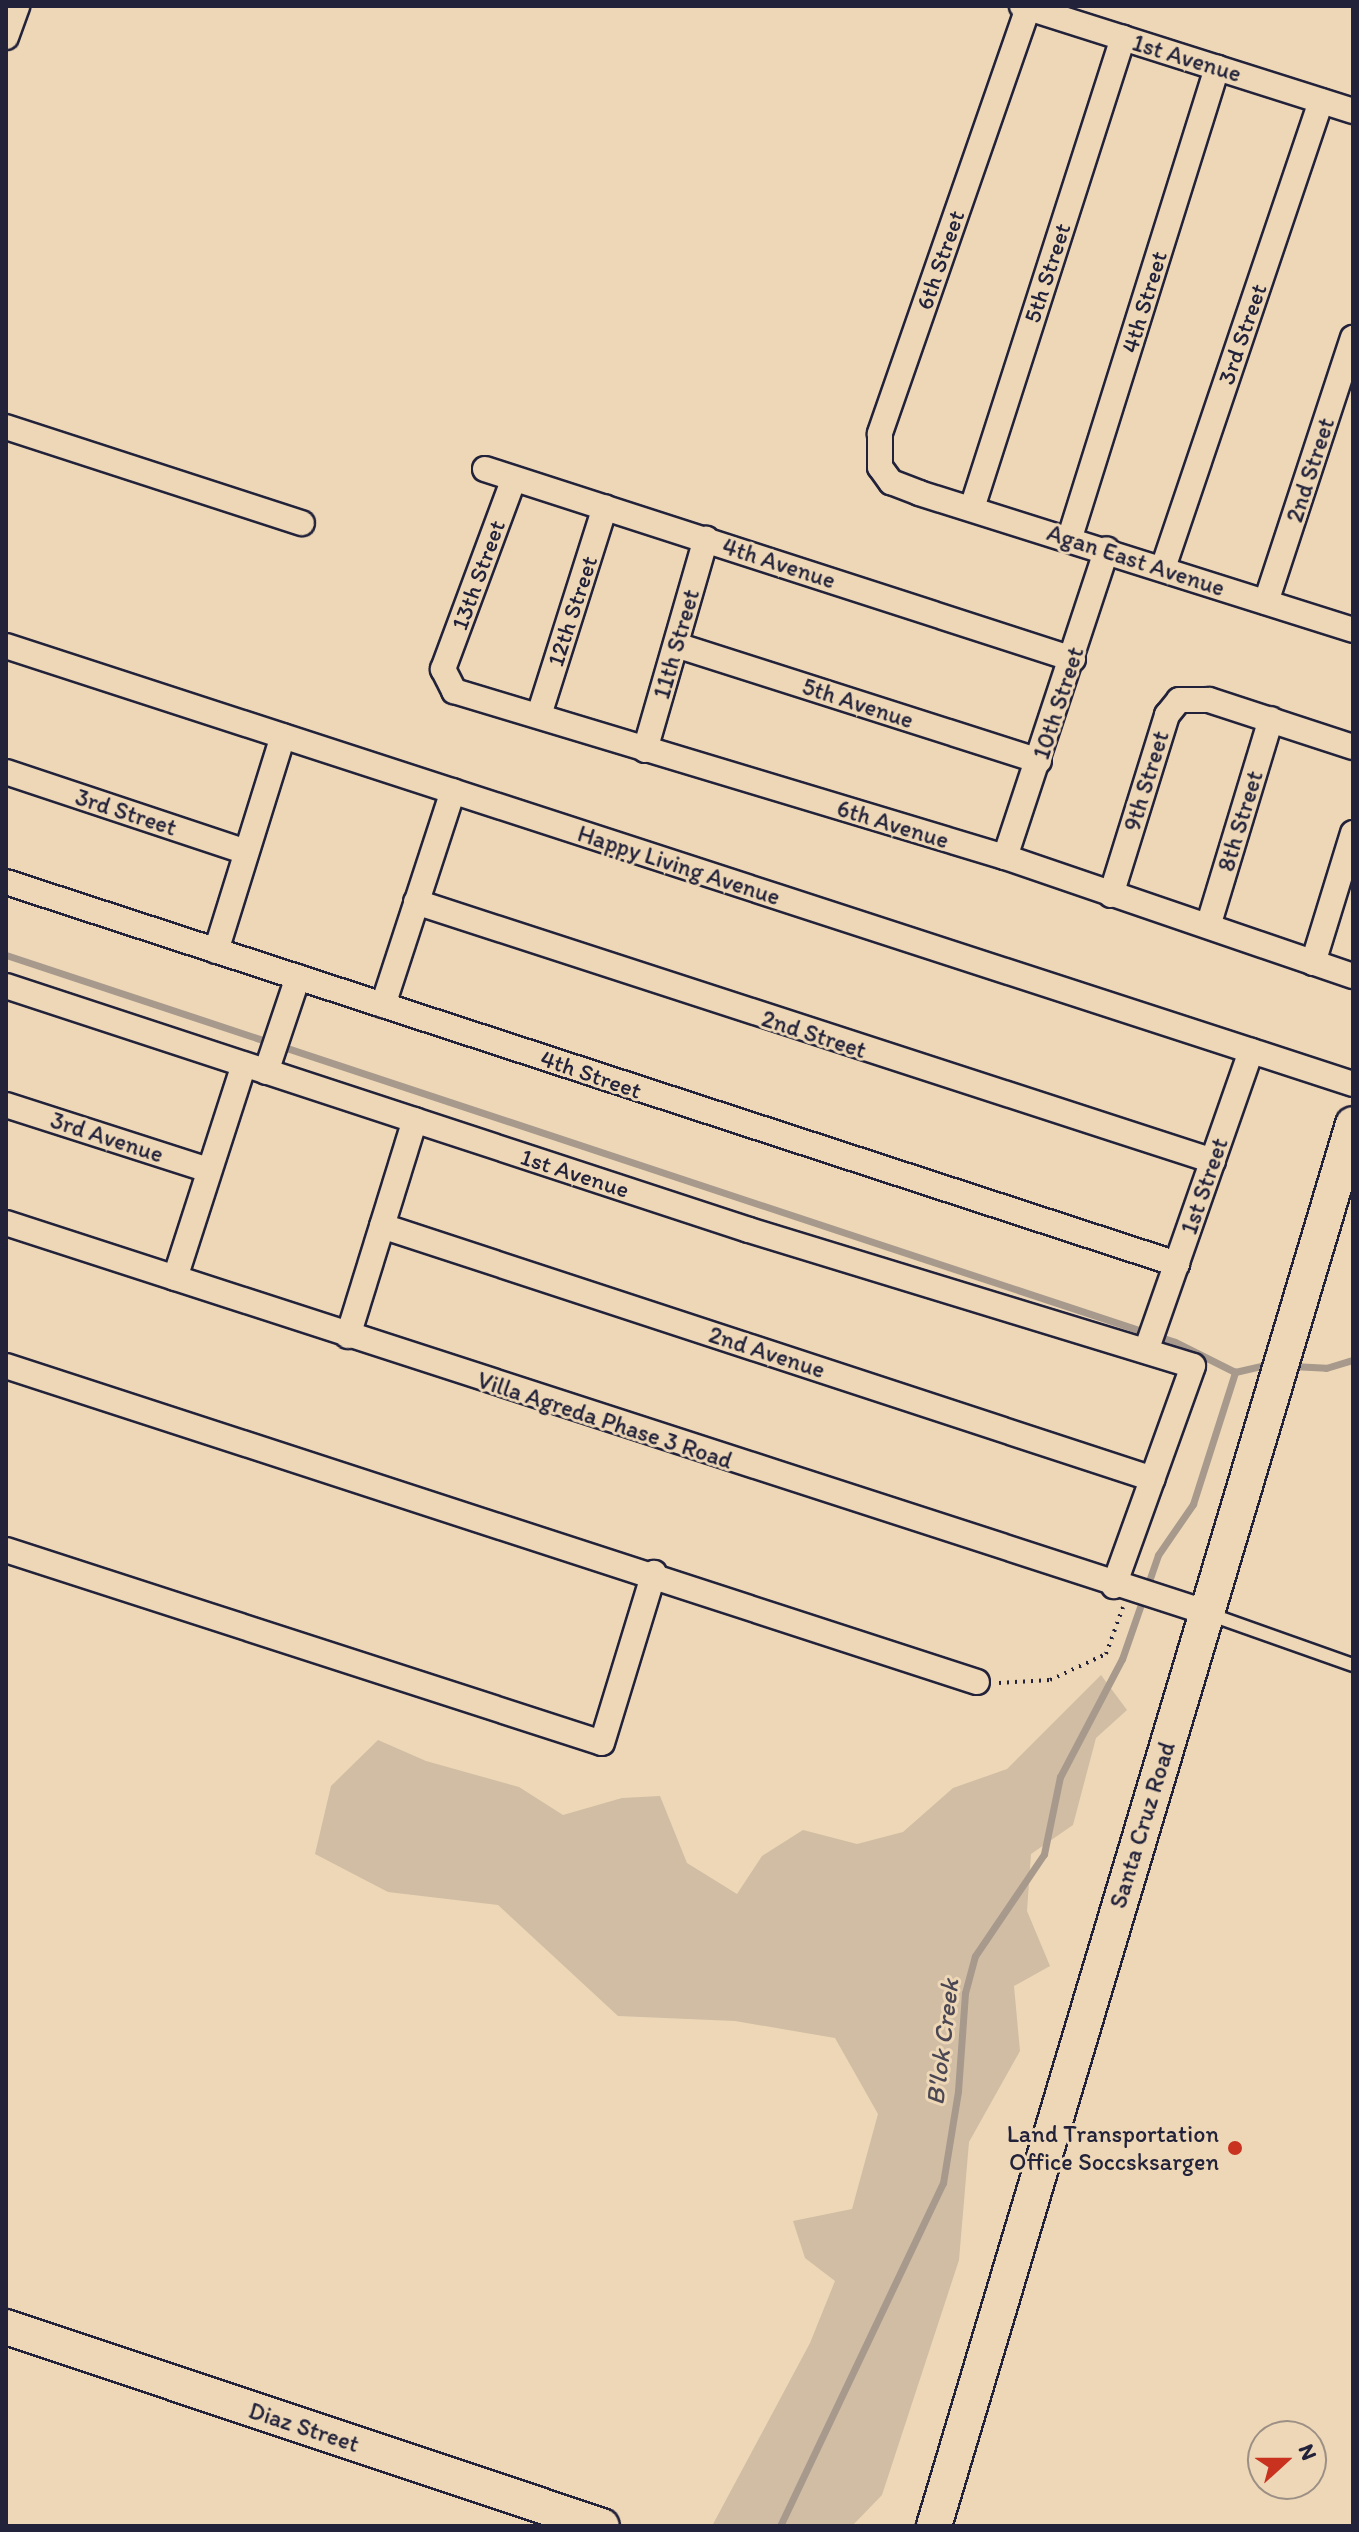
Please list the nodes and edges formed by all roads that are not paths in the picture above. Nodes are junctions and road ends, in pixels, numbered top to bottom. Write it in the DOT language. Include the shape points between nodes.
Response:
graph roads {
  1 [pos="17,6"];
  2 [pos="1025,7"];
  3 [pos="6,37"];
  4 [pos="1123,38"];
  5 [pos="1217,67"];
  6 [pos="1321,101"];
  7 [pos="1353,111"];
  8 [pos="1353,338"];
  9 [pos="6,427"];
  10 [pos="485,469"];
  11 [pos="513,481"];
  12 [pos="919,493"];
  13 [pos="605,507"];
  14 [pos="972,508"];
  15 [pos="302,523"];
  16 [pos="1070,537"];
  17 [pos="706,539"];
  18 [pos="1107,549"];
  19 [pos="1163,568"];
  20 [pos="1266,602"];
  21 [pos="1353,630"];
  22 [pos="676,645"];
  23 [pos="6,646"];
  24 [pos="1073,659"];
  25 [pos="443,669"];
  26 [pos="539,715"];
  27 [pos="1271,719"];
  28 [pos="283,736"];
  29 [pos="1353,747"];
  30 [pos="645,750"];
  31 [pos="1039,761"];
  32 [pos="6,772"];
  33 [pos="453,791"];
  34 [pos="1353,833"];
  35 [pos="246,852"];
  36 [pos="1005,857"];
  37 [pos="6,882"];
  38 [pos="1111,895"];
  39 [pos="416,902"];
  40 [pos="1209,923"];
  41 [pos="216,951"];
  42 [pos="1313,963"];
  43 [pos="1353,976"];
  44 [pos="298,977"];
  45 [pos="6,986"];
  46 [pos="383,1005"];
  47 [pos="1251,1051"];
  48 [pos="265,1056"];
  49 [pos="1353,1084"];
  50 [pos="6,1105"];
  51 [pos="415,1120"];
  52 [pos="1353,1124"];
  53 [pos="1213,1161"];
  54 [pos="209,1170"];
  55 [pos="6,1223"];
  56 [pos="382,1226"];
  57 [pos="1177,1264"];
  58 [pos="175,1278"];
  59 [pos="348,1336"];
  60 [pos="1151,1337"];
  61 [pos="6,1366"];
  62 [pos="1153,1479"];
  63 [pos="6,1550"];
  64 [pos="654,1573"];
  65 [pos="1132,1592"];
  66 [pos="1205,1612"];
  67 [pos="1353,1665"];
  68 [pos="977,1682"];
  69 [pos="6,2327"];
  70 [pos="602,2526"];
  71 [pos="934,2526"];
  1 -- 3 [label="street"];
  2 -- 4 [label="street, 1st Avenue"];
  2 -- 12 [label="street, 6th Street" via="880,434 878,461 884,475"];
  4 -- 5 [label="street, 1st Avenue"];
  4 -- 14 [label="street, 5th Street"];
  5 -- 6 [label="street, 1st Avenue"];
  5 -- 16 [label="street, 4th Street"];
  6 -- 7 [label="street, 1st Avenue"];
  6 -- 19 [label="street, 3rd Street"];
  8 -- 20 [label="street, 2nd Street"];
  9 -- 15 [label="street"];
  10 -- 11 [label="street, 4th Avenue"];
  11 -- 13 [label="street, 4th Avenue"];
  11 -- 25 [label="street, 13th Street"];
  12 -- 14 [label="street, Agan East Avenue"];
  13 -- 17 [label="street, 4th Avenue"];
  13 -- 26 [label="street, 12th Street"];
  14 -- 16 [label="street, Agan East Avenue"];
  16 -- 18 [label="street, Agan East Avenue"];
  17 -- 22 [label="street, 11th Street"];
  17 -- 24 [label="street, 4th Avenue"];
  18 -- 19 [label="street, Agan East Avenue"];
  18 -- 24 [label="street, 10th Street"];
  19 -- 20 [label="street, Agan East Avenue"];
  20 -- 21 [label="street, Agan East Avenue"];
  22 -- 30 [label="street, 11th Street"];
  22 -- 31 [label="street, 5th Avenue"];
  23 -- 28 [label="street, Happy Living Avenue"];
  24 -- 31 [label="street, 10th Street"];
  25 -- 26 [label="street, 6th Avenue" via="448,684 463,695"];
  26 -- 30 [label="street, 6th Avenue"];
  27 -- 29 [label="street"];
  27 -- 38 [label="street, 9th Street" via="1185,697 1167,715"];
  27 -- 40 [label="street, 8th Street"];
  28 -- 33 [label="street, Happy Living Avenue"];
  28 -- 35 [label="street"];
  30 -- 36 [label="street, 6th Avenue"];
  31 -- 36 [label="street, 10th Street"];
  32 -- 35 [label="street, 3rd Street"];
  33 -- 39 [label="street"];
  33 -- 47 [label="street, Happy Living Avenue"];
  34 -- 42 [label="street"];
  35 -- 41 [label="street"];
  36 -- 38 [label="street, 6th Avenue"];
  37 -- 41 [label="street, 4th Street"];
  38 -- 40 [label="street, 6th Avenue"];
  39 -- 46 [label="street"];
  39 -- 53 [label="street, 2nd Street"];
  40 -- 42 [label="street, 6th Avenue"];
  41 -- 44 [label="street, 4th Street"];
  42 -- 43 [label="street, 6th Avenue"];
  44 -- 46 [label="street, 4th Street"];
  44 -- 48 [label="street"];
  45 -- 48 [label="street, 1st Avenue"];
  46 -- 57 [label="street, 4th Street"];
  47 -- 49 [label="street, Happy Living Avenue"];
  47 -- 53 [label="street, 1st Street"];
  48 -- 51 [label="street, 1st Avenue"];
  48 -- 54 [label="street"];
  50 -- 54 [label="street, 3rd Avenue"];
  51 -- 56 [label="street"];
  51 -- 60 [label="street, 1st Avenue" via="749,1230"];
  52 -- 66 [label="street, Santa Cruz Road"];
  53 -- 57 [label="street, 1st Street"];
  54 -- 58 [label="street"];
  55 -- 58 [label="street, Villa Agreda Phase 3 Road"];
  56 -- 59 [label="street"];
  56 -- 62 [label="street, 2nd Avenue"];
  57 -- 60 [label="street, 1st Street"];
  58 -- 59 [label="street, Villa Agreda Phase 3 Road"];
  59 -- 65 [label="street, Villa Agreda Phase 3 Road"];
  60 -- 62 [label="street, 1st Avenue" via="1193,1366"];
  61 -- 64 [label="street"];
  62 -- 65 [label="street"];
  63 -- 64 [label="street" via="602,1743"];
  64 -- 68 [label="street"];
  65 -- 66 [label="street, Villa Agreda Phase 3 Road"];
  66 -- 67 [label="lane"];
  66 -- 71 [label="street, Santa Cruz Road"];
  69 -- 70 [label="street, Diaz Street"];
}
